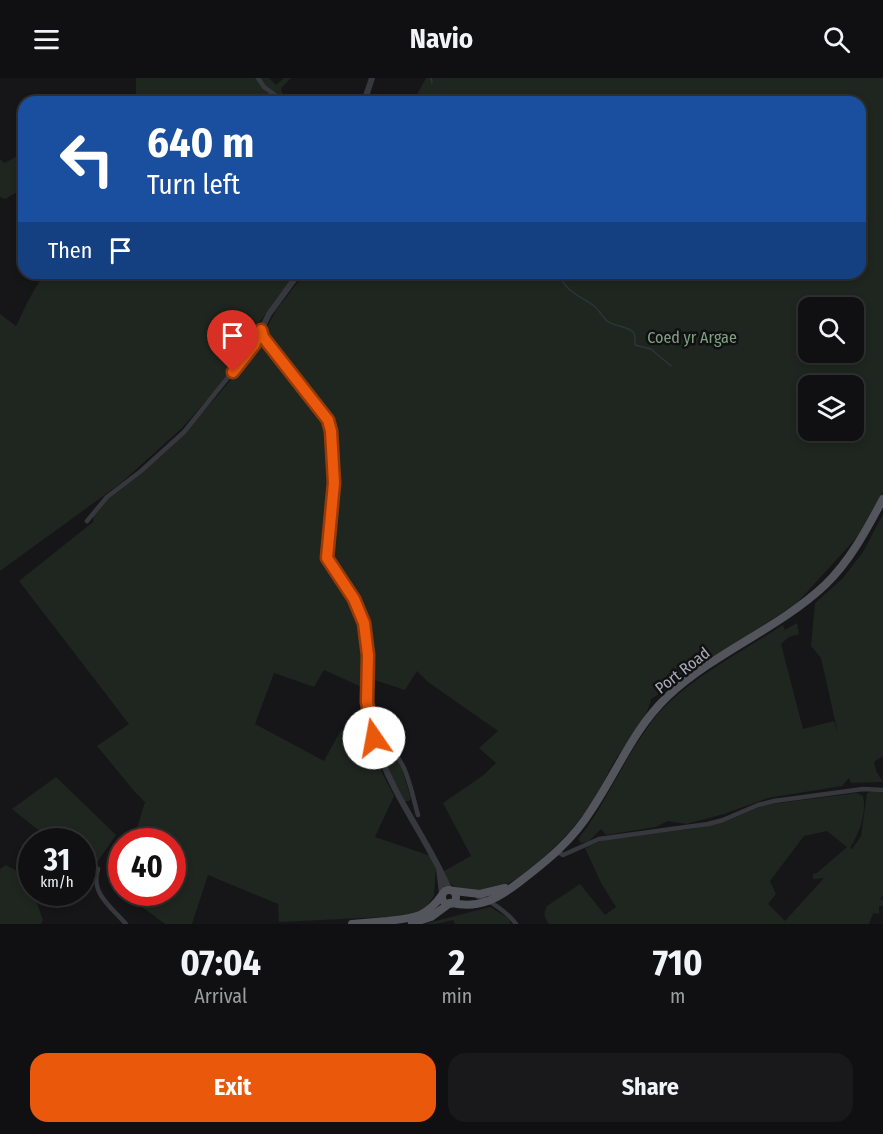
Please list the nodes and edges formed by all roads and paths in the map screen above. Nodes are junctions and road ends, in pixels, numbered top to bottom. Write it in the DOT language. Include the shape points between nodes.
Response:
graph roads {
  1 [pos="258,78"];
  2 [pos="372,78"];
  3 [pos="277,96"];
  4 [pos="366,96"];
  5 [pos="295,279"];
  6 [pos="262,333"];
  7 [pos="883,499"];
  8 [pos="87,521"];
  9 [pos="384,747"];
  10 [pos="883,790"];
  11 [pos="413,801"];
  12 [pos="404,807"];
  13 [pos="418,815"];
  14 [pos="574,834"];
  15 [pos="580,846"];
  16 [pos="557,852"];
  17 [pos="98,869"];
  18 [pos="517,883"];
  19 [pos="447,892"];
  20 [pos="473,895"];
  21 [pos="489,901"];
  22 [pos="451,903"];
  23 [pos="378,923"];
  24 [pos="126,924"];
  25 [pos="352,924"];
  26 [pos="393,924"];
  27 [pos="516,924"];
  1 -- 3 [label="street"];
  2 -- 4 [label="street"];
  5 -- 6 [label="street" via="269,314"];
  6 -- 8 [label="street" via="184,432 107,497"];
  6 -- 12 [label="street" via="329,423 334,483 327,558 354,599 364,623 371,729 386,773"];
  7 -- 14 [label="main road, Port Road" via="850,557 825,585 686,681 655,709"];
  9 -- 11 [label="street" via="391,749 402,764"];
  10 -- 15 [label="street" via="774,801 708,824 622,835"];
  11 -- 12 [label="street"];
  11 -- 13 [label="street"];
  12 -- 19 [label="street" via="439,867"];
  14 -- 15 [label="street"];
  14 -- 16 [label="main road, Port Road"];
  15 -- 16 [label="street" via="563,855"];
  16 -- 18 [label="main road, Port Road"];
  17 -- 24 [label="street" via="94,880 99,894"];
  18 -- 20 [label="main road, Port Road"];
  18 -- 21 [label="main road, Port Road"];
  19 -- 20 [label="main road, Port Road"];
  19 -- 22 [label="main road" via="444,902"];
  19 -- 22 [label="main road" via="456,897"];
  19 -- 23 [label="main road" via="418,916"];
  20 -- 21 [label="street"];
  21 -- 22 [label="main road, Port Road" via="469,906"];
  21 -- 27 [label="street"];
  22 -- 26 [label="main road" via="425,919"];
  23 -- 25 [label="main road"];
}
